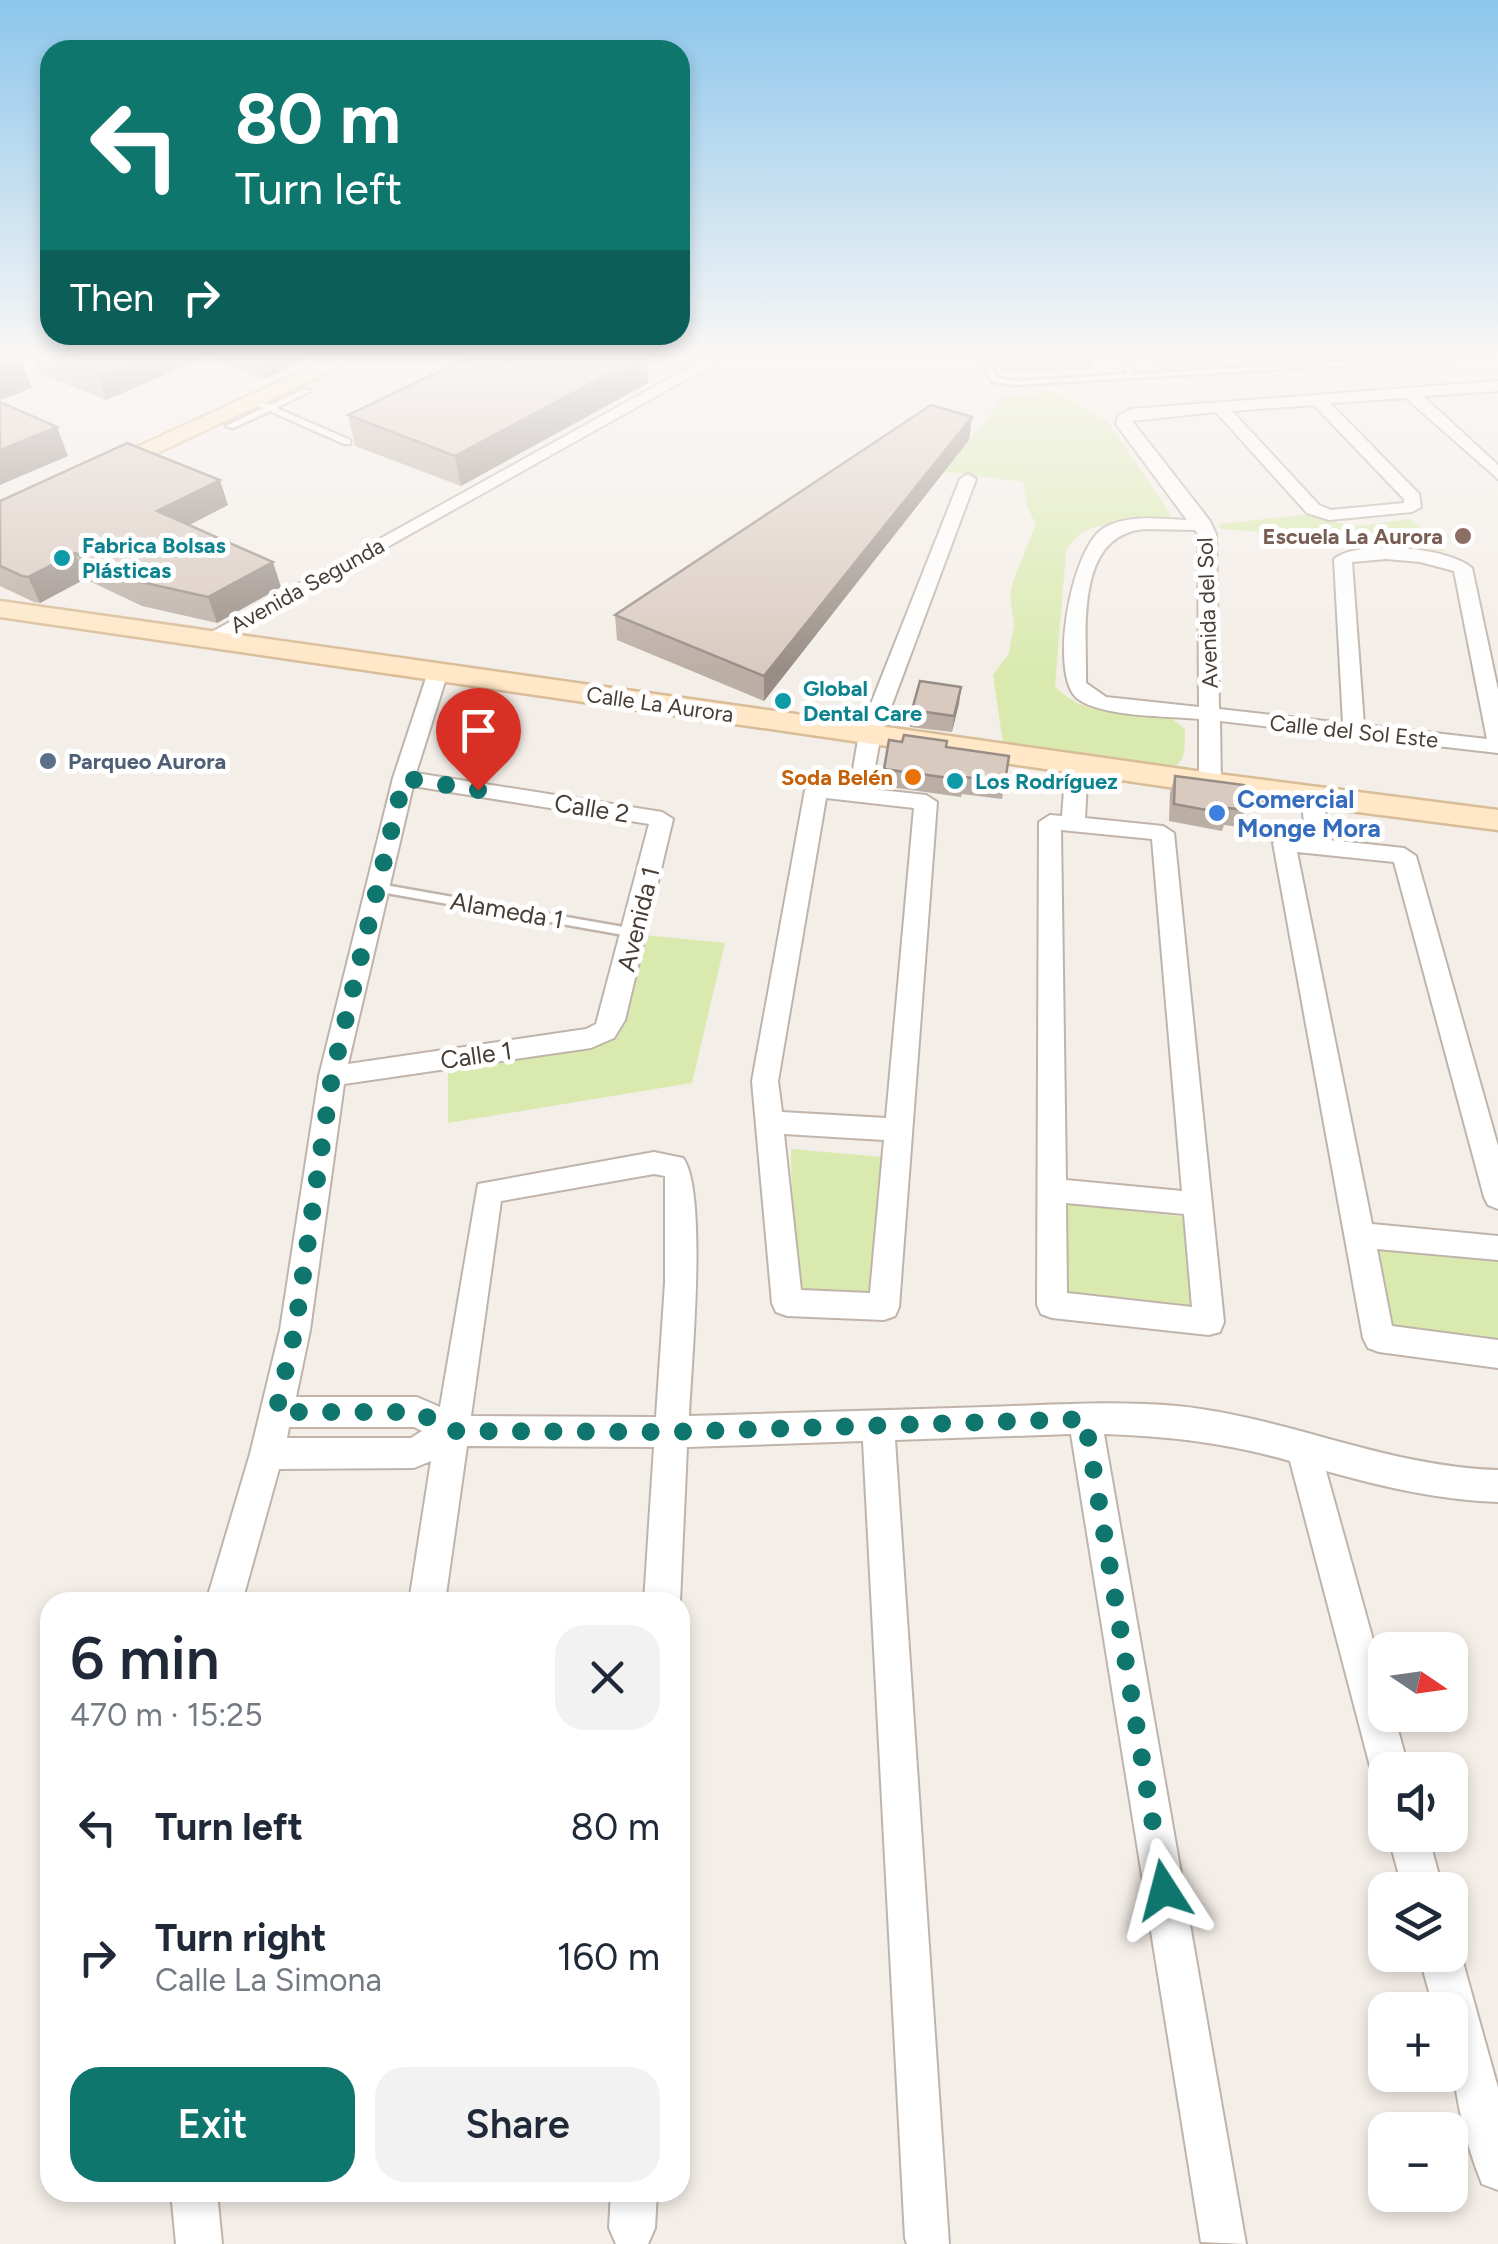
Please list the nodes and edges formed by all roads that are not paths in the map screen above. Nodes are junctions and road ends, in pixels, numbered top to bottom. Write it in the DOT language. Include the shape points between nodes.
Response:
graph roads {
  1 [pos="133,462"];
  2 [pos="520,462"];
  3 [pos="1154,462"];
  4 [pos="1270,462"];
  5 [pos="1378,462"];
  6 [pos="968,479"];
  7 [pos="0,520"];
  8 [pos="1204,526"];
  9 [pos="0,609"];
  10 [pos="209,639"];
  11 [pos="438,672"];
  12 [pos="1210,715"];
  13 [pos="1354,731"];
  14 [pos="870,734"];
  15 [pos="1498,743"];
  16 [pos="1077,764"];
  17 [pos="404,778"];
  18 [pos="1210,782"];
  19 [pos="859,795"];
  20 [pos="1312,797"];
  21 [pos="662,818"];
  22 [pos="1498,820"];
  23 [pos="1074,824"];
  24 [pos="1318,846"];
  25 [pos="379,888"];
  26 [pos="635,932"];
  27 [pos="612,1020"];
  28 [pos="332,1076"];
  29 [pos="768,1122"];
  30 [pos="900,1130"];
  31 [pos="1054,1190"];
  32 [pos="1498,1197"];
  33 [pos="1198,1204"];
  34 [pos="1361,1235"];
  35 [pos="1498,1248"];
  36 [pos="1498,1354"];
  37 [pos="276,1412"];
  38 [pos="1085,1419"];
  39 [pos="878,1426"];
  40 [pos="454,1431"];
  41 [pos="670,1432"];
  42 [pos="1303,1448"];
  43 [pos="266,1454"];
  44 [pos="1498,1486"];
  45 [pos="227,1592"];
  46 [pos="429,1592"];
  47 [pos="662,1592"];
  48 [pos="1385,1752"];
  49 [pos="1445,1972"];
  50 [pos="1498,2168"];
  51 [pos="195,2202"];
  52 [pos="928,2238"];
  53 [pos="1224,2242"];
  54 [pos="198,2244"];
  1 -- 7 [label="street"];
  2 -- 10 [label="street, Avenida Segunda"];
  3 -- 8 [label="street, Avenida del Sol"];
  4 -- 5 [label="street" via="1313,509 1328,516 1412,506 1413,498"];
  6 -- 14 [label="street"];
  8 -- 12 [label="street, Avenida del Sol" via="1210,545"];
  8 -- 12 [label="street, Calle del Sol Este" via="1127,527 1100,538 1085,562 1076,683 1089,698"];
  9 -- 10 [label="street, Calle La Aurora"];
  10 -- 11 [label="street, Calle La Aurora"];
  11 -- 14 [label="street, Calle La Aurora"];
  11 -- 17 [label="street"];
  12 -- 13 [label="street, Calle del Sol Este"];
  12 -- 18 [label="street, Avenida del Sol"];
  13 -- 15 [label="street, Calle del Sol Este"];
  13 -- 15 [label="street" via="1343,560 1358,553 1446,560 1463,568"];
  14 -- 16 [label="street, Calle La Aurora"];
  14 -- 19 [label="street"];
  16 -- 18 [label="street, Calle La Aurora"];
  16 -- 23 [label="street"];
  17 -- 21 [label="street, Calle 2"];
  17 -- 25 [label="street"];
  18 -- 20 [label="street, Calle La Aurora"];
  19 -- 29 [label="street" via="816,790 765,1080"];
  19 -- 30 [label="street" via="926,802"];
  20 -- 22 [label="street, Calle La Aurora"];
  20 -- 24 [label="street"];
  21 -- 26 [label="street, Avenida 1"];
  23 -- 31 [label="street" via="1050,822"];
  23 -- 33 [label="street" via="1163,833"];
  24 -- 32 [label="street" via="1404,856"];
  24 -- 34 [label="street" via="1284,843"];
  25 -- 26 [label="lane, Alameda 1"];
  25 -- 28 [label="street"];
  26 -- 27 [label="street, Avenida 1"];
  27 -- 28 [label="street, Calle 1" via="591,1038"];
  28 -- 37 [label="street" via="295,1330"];
  29 -- 30 [label="street"];
  29 -- 30 [label="street" via="787,1303 884,1307"];
  31 -- 33 [label="street"];
  31 -- 33 [label="street" via="1052,1305 1209,1322"];
  34 -- 35 [label="street"];
  34 -- 36 [label="street" via="1380,1338"];
  37 -- 40 [label="street" via="417,1412"];
  37 -- 43 [label="street"];
  38 -- 39 [label="street"];
  38 -- 42 [label="street" via="1176,1421"];
  38 -- 53 [label="street"];
  39 -- 41 [label="street"];
  39 -- 52 [label="street"];
  40 -- 41 [label="street"];
  40 -- 41 [label="street" via="488,1192 654,1163 679,1174"];
  40 -- 43 [label="street" via="414,1454"];
  40 -- 46 [label="street"];
  41 -- 47 [label="street"];
  42 -- 44 [label="street" via="1382,1471 1459,1486"];
  42 -- 48 [label="street"];
  43 -- 45 [label="street"];
  49 -- 50 [label="street"];
  51 -- 54 [label="street"];
}
